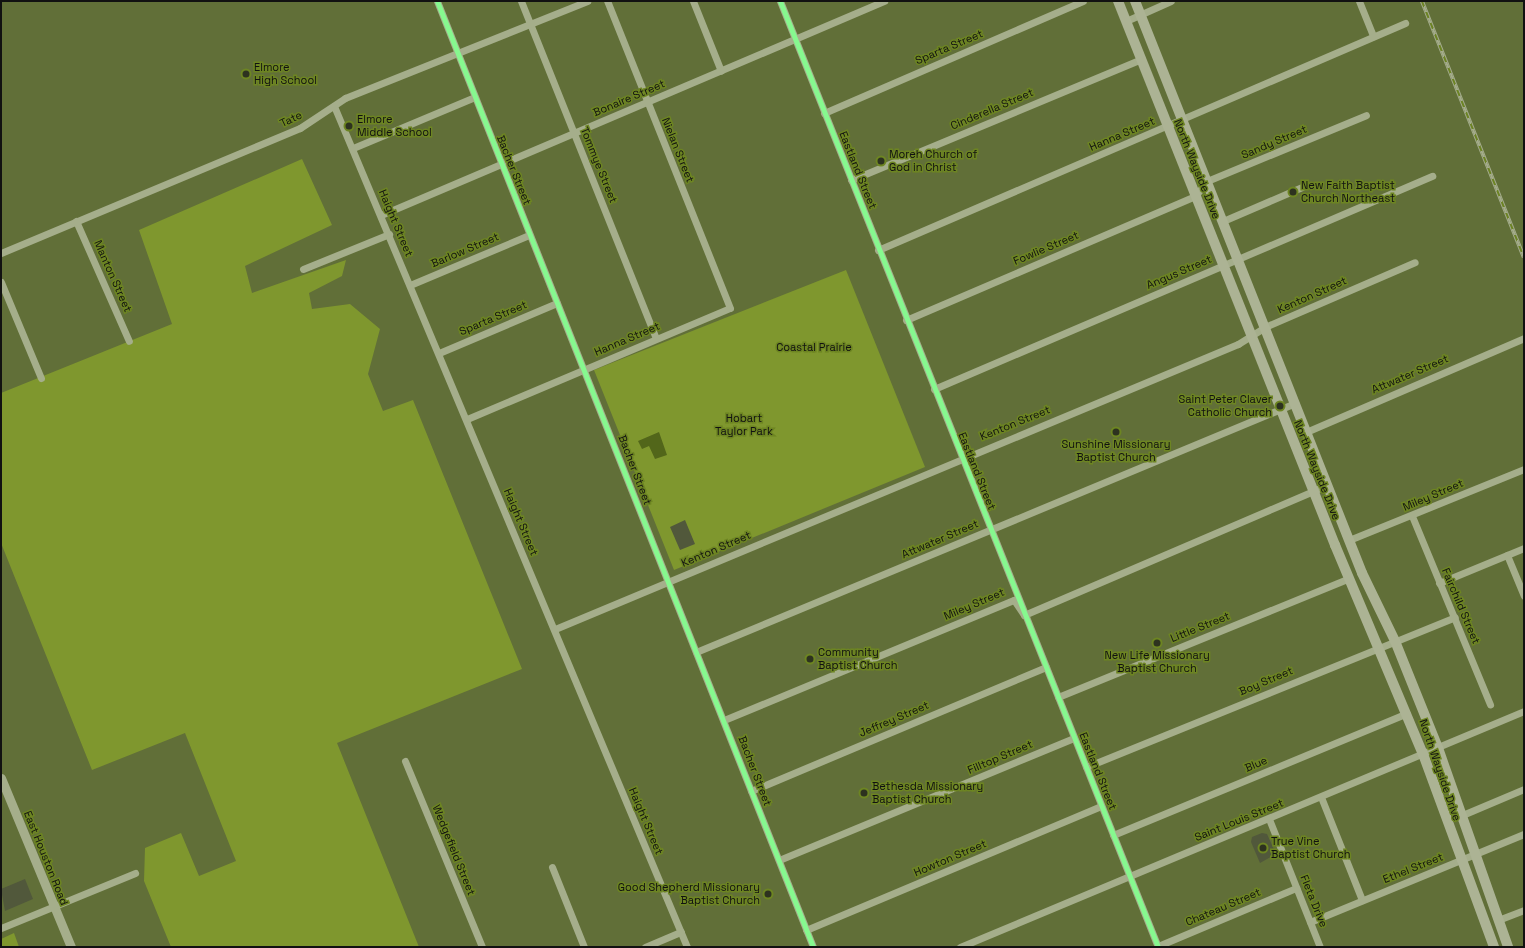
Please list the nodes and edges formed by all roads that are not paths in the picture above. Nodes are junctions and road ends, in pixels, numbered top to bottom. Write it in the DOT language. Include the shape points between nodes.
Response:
graph roads {
  1 [pos="437,1"];
  2 [pos="521,1"];
  3 [pos="587,1"];
  4 [pos="607,1"];
  5 [pos="693,1"];
  6 [pos="780,1"];
  7 [pos="884,1"];
  8 [pos="1083,1"];
  9 [pos="1118,1"];
  10 [pos="1135,1"];
  11 [pos="1170,1"];
  12 [pos="1359,1"];
  13 [pos="1140,14"];
  14 [pos="1126,21"];
  15 [pos="1405,23"];
  16 [pos="531,25"];
  17 [pos="1373,36"];
  18 [pos="794,40"];
  19 [pos="458,55"];
  20 [pos="1141,59"];
  21 [pos="721,71"];
  22 [pos="475,97"];
  23 [pos="647,102"];
  24 [pos="334,106"];
  25 [pos="824,113"];
  26 [pos="1366,115"];
  27 [pos="1181,116"];
  28 [pos="1168,126"];
  29 [pos="575,133"];
  30 [pos="353,148"];
  31 [pos="500,164"];
  32 [pos="1432,176"];
  33 [pos="852,180"];
  34 [pos="1207,181"];
  35 [pos="1302,187"];
  36 [pos="1195,196"];
  37 [pos="381,215"];
  38 [pos="76,221"];
  39 [pos="1223,221"];
  40 [pos="389,234"];
  41 [pos="529,235"];
  42 [pos="878,250"];
  43 [pos="1,253"];
  44 [pos="1238,259"];
  45 [pos="1415,262"];
  46 [pos="1223,265"];
  47 [pos="303,269"];
  48 [pos="1,282"];
  49 [pos="410,285"];
  50 [pos="557,303"];
  51 [pos="730,308"];
  52 [pos="906,320"];
  53 [pos="1265,327"];
  54 [pos="1251,337"];
  55 [pos="656,338"];
  56 [pos="1524,338"];
  57 [pos="129,341"];
  58 [pos="438,353"];
  59 [pos="584,369"];
  60 [pos="41,378"];
  61 [pos="934,389"];
  62 [pos="1295,403"];
  63 [pos="1280,409"];
  64 [pos="467,419"];
  65 [pos="1306,432"];
  66 [pos="961,457"];
  67 [pos="1524,469"];
  68 [pos="1328,485"];
  69 [pos="1313,491"];
  70 [pos="1412,516"];
  71 [pos="990,529"];
  72 [pos="1349,540"];
  73 [pos="1335,545"];
  74 [pos="1524,548"];
  75 [pos="1507,555"];
  76 [pos="1350,578"];
  77 [pos="668,581"];
  78 [pos="1440,583"];
  79 [pos="1524,596"];
  80 [pos="1024,615"];
  81 [pos="1455,617"];
  82 [pos="555,629"];
  83 [pos="1395,641"];
  84 [pos="1380,647"];
  85 [pos="696,652"];
  86 [pos="1046,667"];
  87 [pos="1058,697"];
  88 [pos="1490,704"];
  89 [pos="1524,711"];
  90 [pos="1407,713"];
  91 [pos="724,720"];
  92 [pos="1074,738"];
  93 [pos="1438,748"];
  94 [pos="1423,754"];
  95 [pos="405,761"];
  96 [pos="1086,767"];
  97 [pos="1,778"];
  98 [pos="1524,789"];
  99 [pos="752,791"];
  100 [pos="1321,798"];
  101 [pos="1101,806"];
  102 [pos="1460,816"];
  103 [pos="1269,819"];
  104 [pos="1524,834"];
  105 [pos="1113,835"];
  106 [pos="1474,855"];
  107 [pos="779,860"];
  108 [pos="1460,861"];
  109 [pos="552,867"];
  110 [pos="135,872"];
  111 [pos="1129,877"];
  112 [pos="1296,888"];
  113 [pos="1362,900"];
  114 [pos="52,906"];
  115 [pos="1524,910"];
  116 [pos="1498,920"];
  117 [pos="1310,922"];
  118 [pos="1,928"];
  119 [pos="806,930"];
  120 [pos="681,932"];
  121 [pos="1156,946"];
  122 [pos="71,947"];
  123 [pos="482,947"];
  124 [pos="584,947"];
  125 [pos="645,947"];
  126 [pos="687,947"];
  127 [pos="813,947"];
  128 [pos="960,947"];
  129 [pos="1320,947"];
  130 [pos="1494,947"];
  131 [pos="1508,947"];
  1 -- 19 [label="street, Bacher Street"];
  2 -- 16 [label="street, Tommye Street"];
  3 -- 16 [label="street, Tate"];
  4 -- 23 [label="street, Nielan Street"];
  5 -- 21 [label="street"];
  6 -- 18 [label="street, Eastland Street"];
  7 -- 18 [label="street, Bonaire Street"];
  8 -- 25 [label="street, Sparta Street"];
  9 -- 14 [label="main road, North Wayside Drive"];
  10 -- 13 [label="main road, North Wayside Drive"];
  11 -- 13 [label="street"];
  12 -- 17 [label="street"];
  13 -- 14 [label="street"];
  13 -- 27 [label="main road, North Wayside Drive"];
  14 -- 20 [label="main road, North Wayside Drive"];
  15 -- 17 [label="street, Hanna Street"];
  16 -- 19 [label="street, Tate"];
  16 -- 29 [label="street, Tommye Street"];
  17 -- 27 [label="street, Hanna Street"];
  18 -- 21 [label="street, Bonaire Street"];
  18 -- 25 [label="street, Eastland Street"];
  19 -- 22 [label="street, Bacher Street"];
  19 -- 24 [label="street, Tate" via="448,54 345,98"];
  20 -- 28 [label="main road, North Wayside Drive"];
  20 -- 33 [label="street, Cinderella Street"];
  21 -- 23 [label="street, Bonaire Street"];
  22 -- 30 [label="street"];
  22 -- 31 [label="street, Bacher Street"];
  23 -- 29 [label="street, Bonaire Street"];
  23 -- 51 [label="street, Nielan Street"];
  24 -- 30 [label="street, Haight Street"];
  24 -- 38 [label="street, Tate" via="300,128"];
  25 -- 33 [label="street, Eastland Street"];
  26 -- 34 [label="street, Sandy Street"];
  27 -- 28 [label="street, Hanna Street"];
  27 -- 34 [label="main road, North Wayside Drive"];
  28 -- 36 [label="main road, North Wayside Drive"];
  28 -- 42 [label="street, Hanna Street"];
  29 -- 31 [label="street, Bonaire Street"];
  29 -- 55 [label="street, Tommye Street"];
  30 -- 37 [label="street, Haight Street"];
  31 -- 37 [label="street, Bonaire Street"];
  31 -- 41 [label="street, Bacher Street"];
  32 -- 44 [label="street, Angus Street"];
  33 -- 42 [label="street, Eastland Street"];
  34 -- 36 [label="street, Sandy Street"];
  34 -- 39 [label="main road, North Wayside Drive"];
  35 -- 39 [label="street"];
  36 -- 46 [label="main road, North Wayside Drive"];
  36 -- 52 [label="street, Fowlie Street"];
  37 -- 40 [label="street, Haight Street"];
  38 -- 43 [label="street, Tate"];
  38 -- 57 [label="street, Manton Street"];
  39 -- 44 [label="main road, North Wayside Drive"];
  40 -- 47 [label="street"];
  40 -- 49 [label="street, Haight Street"];
  41 -- 49 [label="street, Barlow Street"];
  41 -- 50 [label="street, Bacher Street"];
  42 -- 52 [label="street, Eastland Street"];
  44 -- 46 [label="street, Angus Street"];
  44 -- 53 [label="main road, North Wayside Drive"];
  45 -- 53 [label="street, Kenton Street"];
  46 -- 54 [label="main road, North Wayside Drive"];
  46 -- 61 [label="street, Angus Street"];
  48 -- 60 [label="street"];
  49 -- 58 [label="street, Haight Street"];
  50 -- 58 [label="street, Sparta Street"];
  50 -- 59 [label="street, Bacher Street"];
  51 -- 55 [label="street, Hanna Street"];
  52 -- 61 [label="street, Eastland Street"];
  53 -- 54 [label="street, Kenton Street"];
  53 -- 62 [label="main road, North Wayside Drive"];
  54 -- 63 [label="main road, North Wayside Drive"];
  54 -- 66 [label="street, Kenton Street"];
  55 -- 59 [label="street, Hanna Street"];
  56 -- 65 [label="street, Attwater Street"];
  58 -- 64 [label="street, Haight Street"];
  59 -- 64 [label="street, Hanna Street"];
  59 -- 77 [label="street, Bacher Street"];
  61 -- 66 [label="street, Eastland Street"];
  62 -- 63 [label="street, Attwater Street"];
  62 -- 65 [label="main road, North Wayside Drive"];
  63 -- 69 [label="main road, North Wayside Drive"];
  63 -- 71 [label="street, Attwater Street"];
  64 -- 82 [label="street, Haight Street"];
  65 -- 68 [label="main road, North Wayside Drive"];
  66 -- 71 [label="street, Eastland Street"];
  66 -- 77 [label="street, Kenton Street"];
  67 -- 70 [label="street, Miley Street"];
  68 -- 69 [label="street"];
  68 -- 72 [label="main road, North Wayside Drive"];
  69 -- 73 [label="main road, North Wayside Drive"];
  69 -- 80 [label="street"];
  70 -- 72 [label="street, Miley Street"];
  70 -- 78 [label="street, Fairchild Street"];
  71 -- 80 [label="street, Eastland Street"];
  71 -- 85 [label="street, Attwater Street"];
  72 -- 73 [label="main road"];
  72 -- 83 [label="main road, North Wayside Drive"];
  73 -- 76 [label="main road, North Wayside Drive"];
  74 -- 75 [label="street"];
  75 -- 78 [label="street"];
  75 -- 79 [label="street"];
  76 -- 84 [label="main road, North Wayside Drive"];
  76 -- 87 [label="street, Little Street"];
  77 -- 82 [label="street, Kenton Street"];
  77 -- 85 [label="street, Bacher Street"];
  78 -- 81 [label="street, Fairchild Street"];
  80 -- 86 [label="street, Eastland Street"];
  80 -- 91 [label="street, Miley Street" via="1014,600"];
  81 -- 83 [label="street, Boy Street"];
  81 -- 88 [label="street, Fairchild Street"];
  82 -- 120 [label="street, Haight Street"];
  83 -- 84 [label="street, Boy Street"];
  83 -- 93 [label="main road, North Wayside Drive"];
  84 -- 90 [label="main road, North Wayside Drive"];
  84 -- 96 [label="street, Boy Street"];
  85 -- 91 [label="street, Bacher Street"];
  86 -- 87 [label="street, Eastland Street"];
  86 -- 99 [label="street, Jeffrey Street"];
  87 -- 92 [label="street, Eastland Street"];
  89 -- 93 [label="street, Saint Louis Street"];
  90 -- 94 [label="main road, North Wayside Drive"];
  90 -- 105 [label="street, Blue"];
  91 -- 99 [label="street, Bacher Street"];
  92 -- 96 [label="street, Eastland Street"];
  92 -- 107 [label="street, Filltop Street"];
  93 -- 94 [label="street, Saint Louis Street"];
  93 -- 102 [label="main road, North Wayside Drive"];
  94 -- 100 [label="street, Saint Louis Street"];
  94 -- 108 [label="main road, North Wayside Drive"];
  95 -- 123 [label="street, Wedgefield Street"];
  96 -- 101 [label="street, Eastland Street"];
  97 -- 114 [label="street, East Houston Road"];
  98 -- 102 [label="street"];
  99 -- 107 [label="street, Bacher Street"];
  100 -- 103 [label="street, Saint Louis Street"];
  100 -- 113 [label="street"];
  101 -- 105 [label="street, Eastland Street"];
  101 -- 119 [label="street, Howton Street"];
  102 -- 106 [label="main road, North Wayside Drive"];
  103 -- 111 [label="street, Saint Louis Street"];
  103 -- 112 [label="street, Fleta Drive"];
  104 -- 106 [label="street, Ethel Street"];
  105 -- 111 [label="street, Eastland Street"];
  106 -- 108 [label="street, Ethel Street"];
  106 -- 116 [label="main road, North Wayside Drive"];
  107 -- 119 [label="street, Bacher Street"];
  108 -- 113 [label="street, Ethel Street"];
  108 -- 130 [label="main road, North Wayside Drive"];
  109 -- 124 [label="street"];
  110 -- 114 [label="street"];
  111 -- 121 [label="street, Eastland Street"];
  111 -- 128 [label="street, Saint Louis Street"];
  112 -- 117 [label="street, Fleta Drive"];
  112 -- 121 [label="street, Chateau Street"];
  113 -- 117 [label="street, Ethel Street"];
  114 -- 118 [label="street"];
  114 -- 122 [label="street, East Houston Road"];
  115 -- 116 [label="street"];
  116 -- 131 [label="main road, North Wayside Drive"];
  117 -- 129 [label="street, Fleta Drive"];
  119 -- 127 [label="street, Bacher Street"];
  120 -- 125 [label="street"];
  120 -- 126 [label="street, Haight Street"];
}
